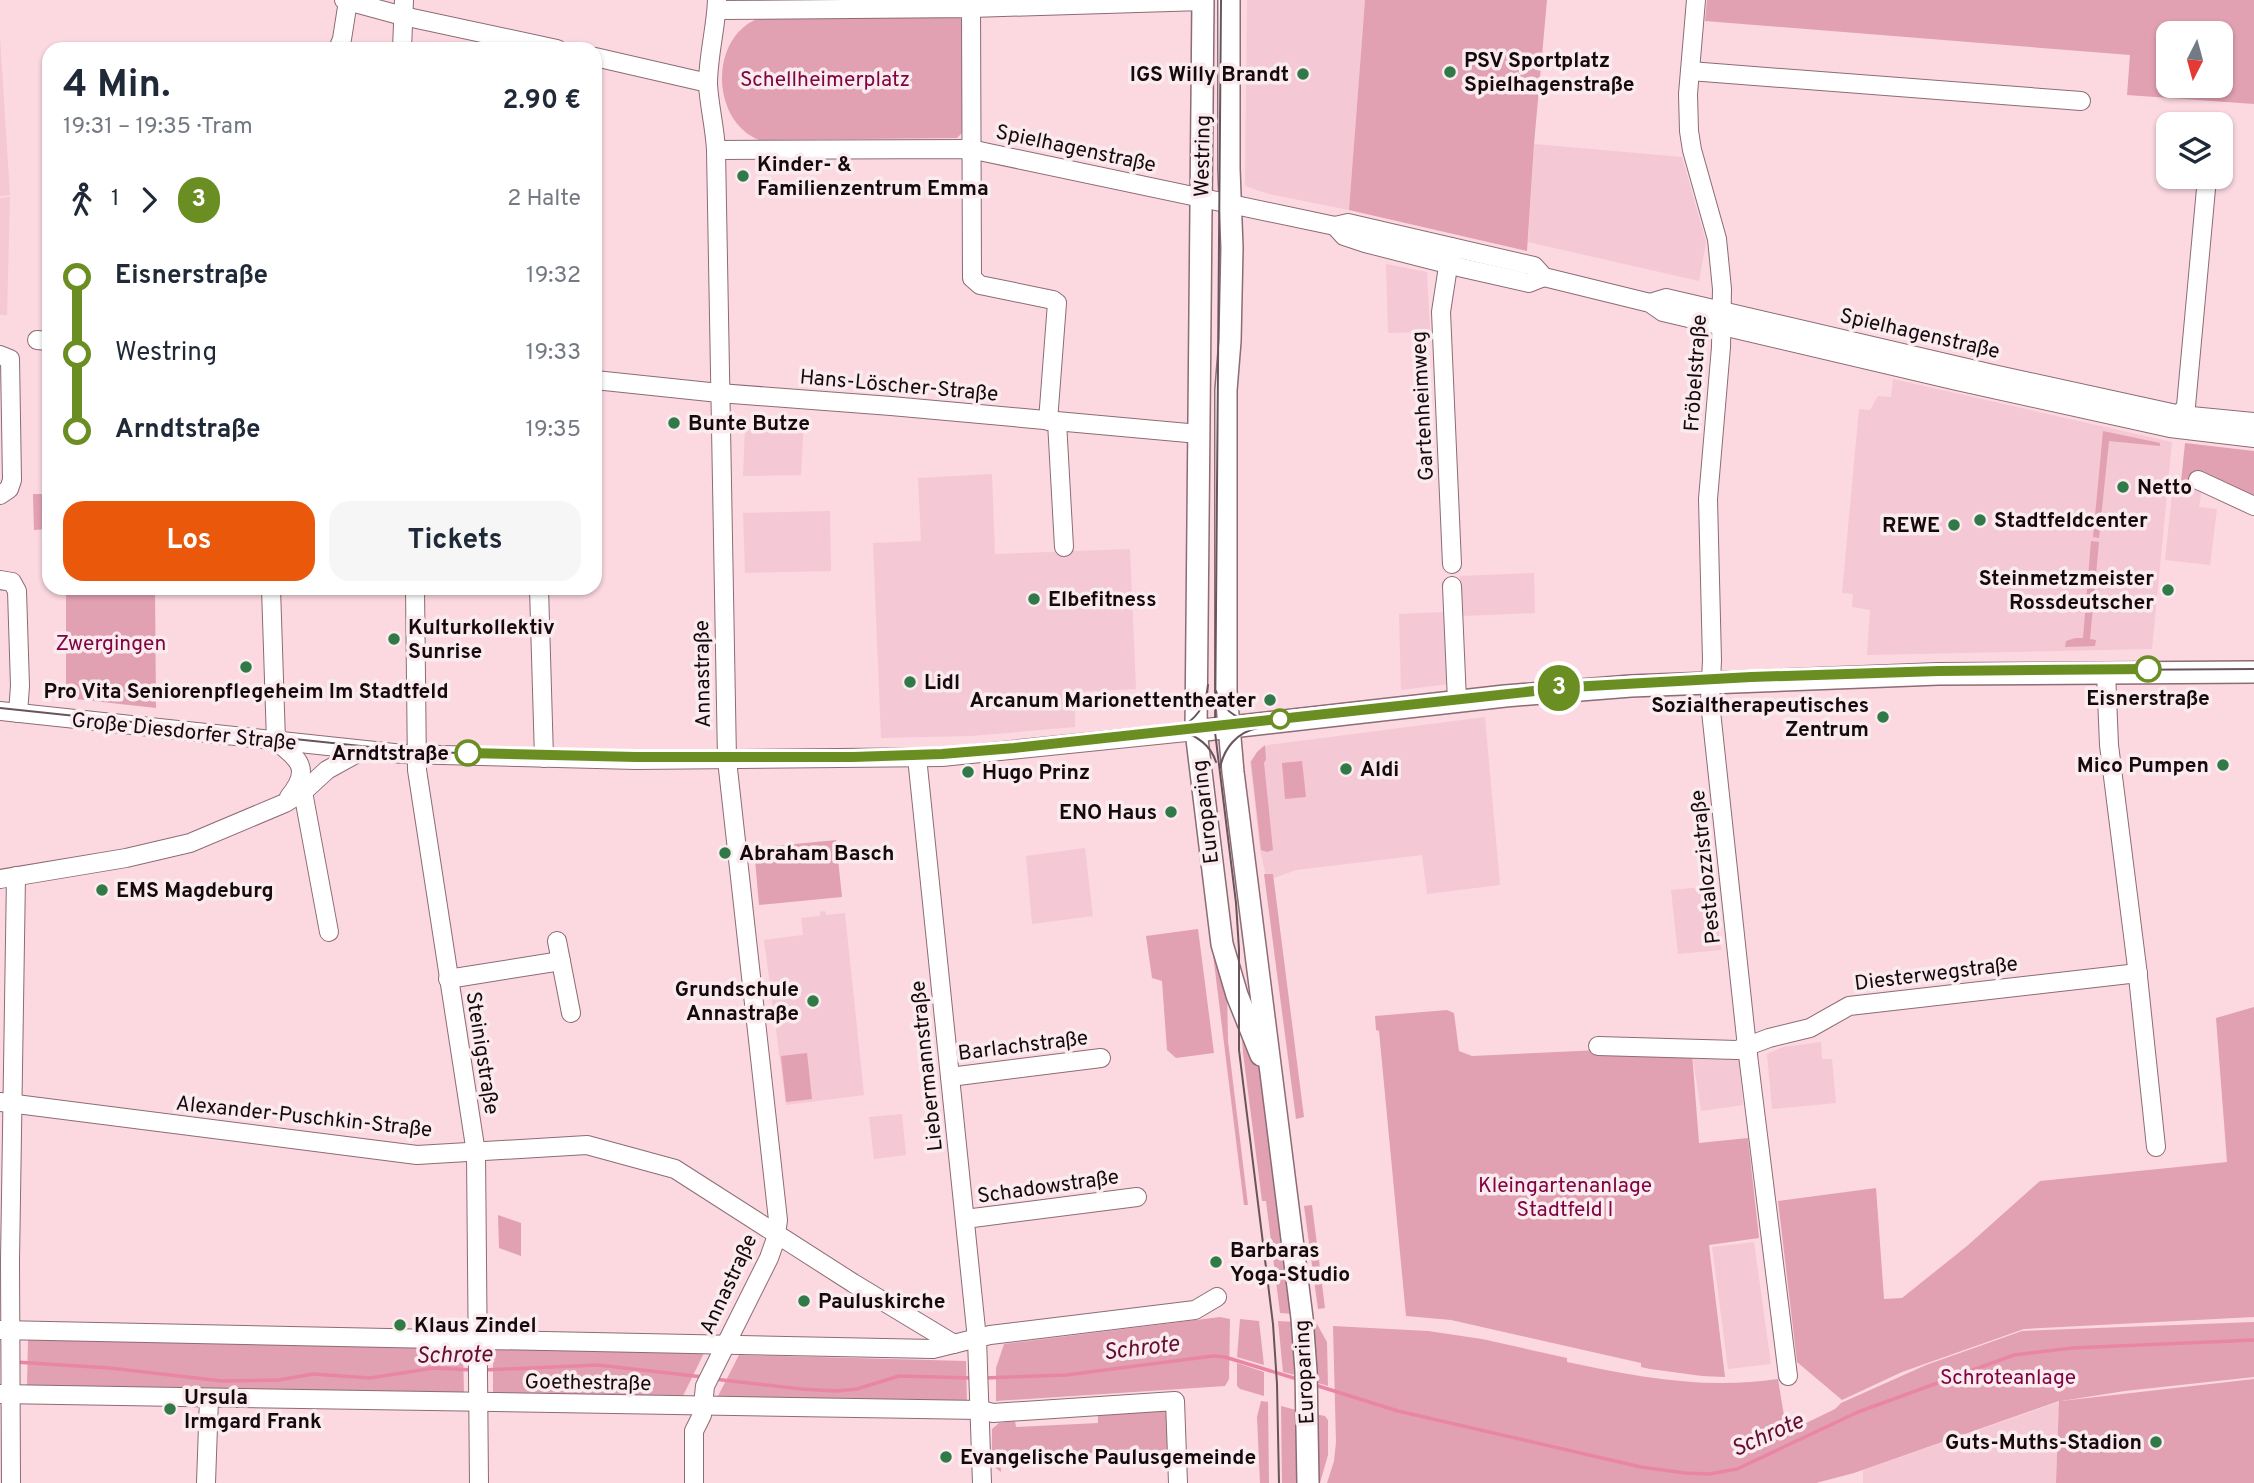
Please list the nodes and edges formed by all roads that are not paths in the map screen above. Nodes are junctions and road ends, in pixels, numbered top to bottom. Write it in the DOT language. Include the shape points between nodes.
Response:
graph roads {
  1 [pos="346,0"];
  2 [pos="1203,0"];
  3 [pos="1229,0"];
  4 [pos="1696,0"];
  5 [pos="971,4"];
  6 [pos="717,5"];
  7 [pos="844,5"];
  8 [pos="404,8"];
  9 [pos="341,42"];
  10 [pos="402,42"];
  11 [pos="531,42"];
  12 [pos="602,59"];
  13 [pos="1690,71"];
  14 [pos="708,83"];
  15 [pos="2081,101"];
  16 [pos="971,149"];
  17 [pos="716,150"];
  18 [pos="2206,189"];
  19 [pos="1201,198"];
  20 [pos="1231,205"];
  21 [pos="1449,255"];
  22 [pos="1721,318"];
  23 [pos="0,355"];
  24 [pos="602,381"];
  25 [pos="719,393"];
  26 [pos="2176,421"];
  27 [pos="1053,422"];
  28 [pos="2254,422"];
  29 [pos="1199,435"];
  30 [pos="2254,438"];
  31 [pos="2198,481"];
  32 [pos="0,495"];
  33 [pos="2254,506"];
  34 [pos="1064,547"];
  35 [pos="1452,564"];
  36 [pos="0,580"];
  37 [pos="1452,586"];
  38 [pos="271,595"];
  39 [pos="415,595"];
  40 [pos="539,595"];
  41 [pos="2106,672"];
  42 [pos="2254,672"];
  43 [pos="1710,682"];
  44 [pos="1457,701"];
  45 [pos="9,712"];
  46 [pos="1229,728"];
  47 [pos="1196,732"];
  48 [pos="276,741"];
  49 [pos="363,750"];
  50 [pos="416,754"];
  51 [pos="917,757"];
  52 [pos="544,758"];
  53 [pos="727,760"];
  54 [pos="303,792"];
  55 [pos="285,803"];
  56 [pos="8,878"];
  57 [pos="329,932"];
  58 [pos="557,941"];
  59 [pos="561,961"];
  60 [pos="2138,973"];
  61 [pos="448,979"];
  62 [pos="571,1013"];
  63 [pos="1598,1046"];
  64 [pos="1747,1048"];
  65 [pos="1101,1058"];
  66 [pos="950,1077"];
  67 [pos="1274,1094"];
  68 [pos="6,1103"];
  69 [pos="2156,1147"];
  70 [pos="476,1153"];
  71 [pos="1137,1197"];
  72 [pos="965,1220"];
  73 [pos="776,1235"];
  74 [pos="1217,1297"];
  75 [pos="5,1331"];
  76 [pos="479,1339"];
  77 [pos="977,1339"];
  78 [pos="725,1344"];
  79 [pos="954,1344"];
  80 [pos="1788,1376"];
  81 [pos="6,1394"];
  82 [pos="209,1398"];
  83 [pos="477,1403"];
  84 [pos="702,1407"];
  85 [pos="981,1410"];
  86 [pos="11,1483"];
  87 [pos="206,1483"];
  88 [pos="479,1483"];
  89 [pos="694,1483"];
  90 [pos="982,1483"];
  91 [pos="1178,1483"];
  92 [pos="1308,1483"];
  1 -- 8 [label="street"];
  1 -- 9 [label="street"];
  2 -- 5 [label="street"];
  2 -- 19 [label="main road, Westring"];
  3 -- 20 [label="main road, Westring"];
  4 -- 13 [label="street, Fröbelstraße"];
  5 -- 7 [label="street"];
  5 -- 16 [label="street"];
  6 -- 7 [label="street"];
  6 -- 14 [label="street, Annastraße"];
  8 -- 10 [label="street"];
  8 -- 11 [label="street"];
  12 -- 14 [label="street"];
  13 -- 15 [label="street"];
  13 -- 22 [label="street, Fröbelstraße" via="1689,131 1719,250"];
  14 -- 17 [label="street, Annastraße"];
  16 -- 17 [label="street"];
  16 -- 19 [label="street, Spielhagenstraße"];
  16 -- 27 [label="street" via="973,279 980,285 1058,304"];
  17 -- 25 [label="street, Annastraße"];
  18 -- 26 [label="street" via="2186,406"];
  19 -- 20 [label="street, Spielhagenstraße"];
  19 -- 29 [label="main road, Westring"];
  20 -- 21 [label="street, Spielhagenstraße" via="1335,226 1348,223"];
  20 -- 46 [label="main road, Westring" via="1225,551"];
  21 -- 22 [label="street, Spielhagenstraße" via="1534,266 1544,277 1650,303 1663,313"];
  21 -- 35 [label="street, Gartenheimweg" via="1441,312"];
  22 -- 26 [label="street, Spielhagenstraße"];
  22 -- 43 [label="street, Fröbelstraße" via="1708,499"];
  23 -- 32 [label="street" via="10,359 12,480"];
  24 -- 25 [label="street, Hans-Löscher-Straße"];
  25 -- 27 [label="street, Hans-Löscher-Straße"];
  25 -- 53 [label="street, Annastraße"];
  26 -- 28 [label="street, Spielhagenstraße"];
  26 -- 30 [label="street, Spielhagenstraße"];
  27 -- 29 [label="street, Hans-Löscher-Straße"];
  27 -- 34 [label="street"];
  29 -- 47 [label="main road, Westring"];
  31 -- 33 [label="street"];
  36 -- 45 [label="street" via="12,582 16,591 20,686"];
  37 -- 44 [label="street"];
  38 -- 48 [label="street"];
  39 -- 50 [label="street"];
  40 -- 52 [label="street"];
  41 -- 42 [label="main road, Große Diesdorfer Straße"];
  41 -- 43 [label="main road, Große Diesdorfer Straße"];
  41 -- 60 [label="street" via="2109,745"];
  43 -- 44 [label="main road, Große Diesdorfer Straße"];
  43 -- 64 [label="street, Pestalozzistraße"];
  44 -- 46 [label="main road, Große Diesdorfer Straße"];
  45 -- 48 [label="street, Große Diesdorfer Straße"];
  46 -- 47 [label="main road, Große Diesdorfer Straße"];
  46 -- 67 [label="main road, Europaring"];
  47 -- 51 [label="street, Große Diesdorfer Straße"];
  47 -- 67 [label="main road, Europaring" via="1223,950"];
  48 -- 49 [label="street, Große Diesdorfer Straße"];
  48 -- 55 [label="street" via="297,757 300,767 295,790"];
  49 -- 50 [label="street, Große Diesdorfer Straße"];
  49 -- 54 [label="street" via="327,770"];
  50 -- 52 [label="street, Große Diesdorfer Straße"];
  50 -- 61 [label="street, Steinigstraße"];
  51 -- 53 [label="street, Große Diesdorfer Straße"];
  51 -- 66 [label="street, Liebermannstraße"];
  52 -- 53 [label="street, Große Diesdorfer Straße"];
  53 -- 73 [label="street, Annastraße" via="777,1198"];
  54 -- 55 [label="street"];
  54 -- 57 [label="street"];
  55 -- 56 [label="street" via="177,847"];
  56 -- 68 [label="street"];
  58 -- 59 [label="street"];
  59 -- 61 [label="street"];
  59 -- 62 [label="street"];
  60 -- 64 [label="street, Diesterwegstraße" via="1849,1006 1810,1028"];
  60 -- 69 [label="street"];
  61 -- 70 [label="street, Steinigstraße"];
  63 -- 64 [label="street"];
  64 -- 80 [label="street, Pestalozzistraße"];
  65 -- 66 [label="street, Barlachstraße"];
  66 -- 72 [label="street, Liebermannstraße"];
  67 -- 92 [label="main road, Europaring" via="1302,1318"];
  68 -- 70 [label="street, Alexander-Puschkin-Straße" via="388,1152"];
  68 -- 75 [label="street"];
  70 -- 73 [label="street, Alexander-Puschkin-Straße" via="602,1147 676,1169"];
  70 -- 76 [label="street, Steinigstraße"];
  71 -- 72 [label="street, Schadowstraße"];
  72 -- 77 [label="street, Liebermannstraße"];
  73 -- 78 [label="street, Annastraße"];
  73 -- 79 [label="street, Alexander-Puschkin-Straße"];
  74 -- 77 [label="street" via="1195,1310"];
  75 -- 76 [label="street, Goethestraße"];
  75 -- 81 [label="street" via="12,1352"];
  76 -- 78 [label="street, Goethestraße"];
  76 -- 83 [label="street, Steinigstraße"];
  77 -- 79 [label="street"];
  77 -- 85 [label="street, Liebermannstraße"];
  78 -- 79 [label="street, Goethestraße" via="933,1349"];
  78 -- 84 [label="street, Annastraße" via="708,1379"];
  81 -- 82 [label="street, Goethestraße"];
  81 -- 86 [label="street"];
  82 -- 83 [label="street, Goethestraße"];
  82 -- 87 [label="street"];
  83 -- 84 [label="street, Goethestraße"];
  83 -- 88 [label="street, Steinigstraße"];
  84 -- 85 [label="street, Goethestraße"];
  84 -- 89 [label="street, Annastraße" via="694,1431"];
  85 -- 90 [label="street, Liebermannstraße"];
  85 -- 91 [label="street, Goethestraße" via="993,1413 1175,1401"];
}
